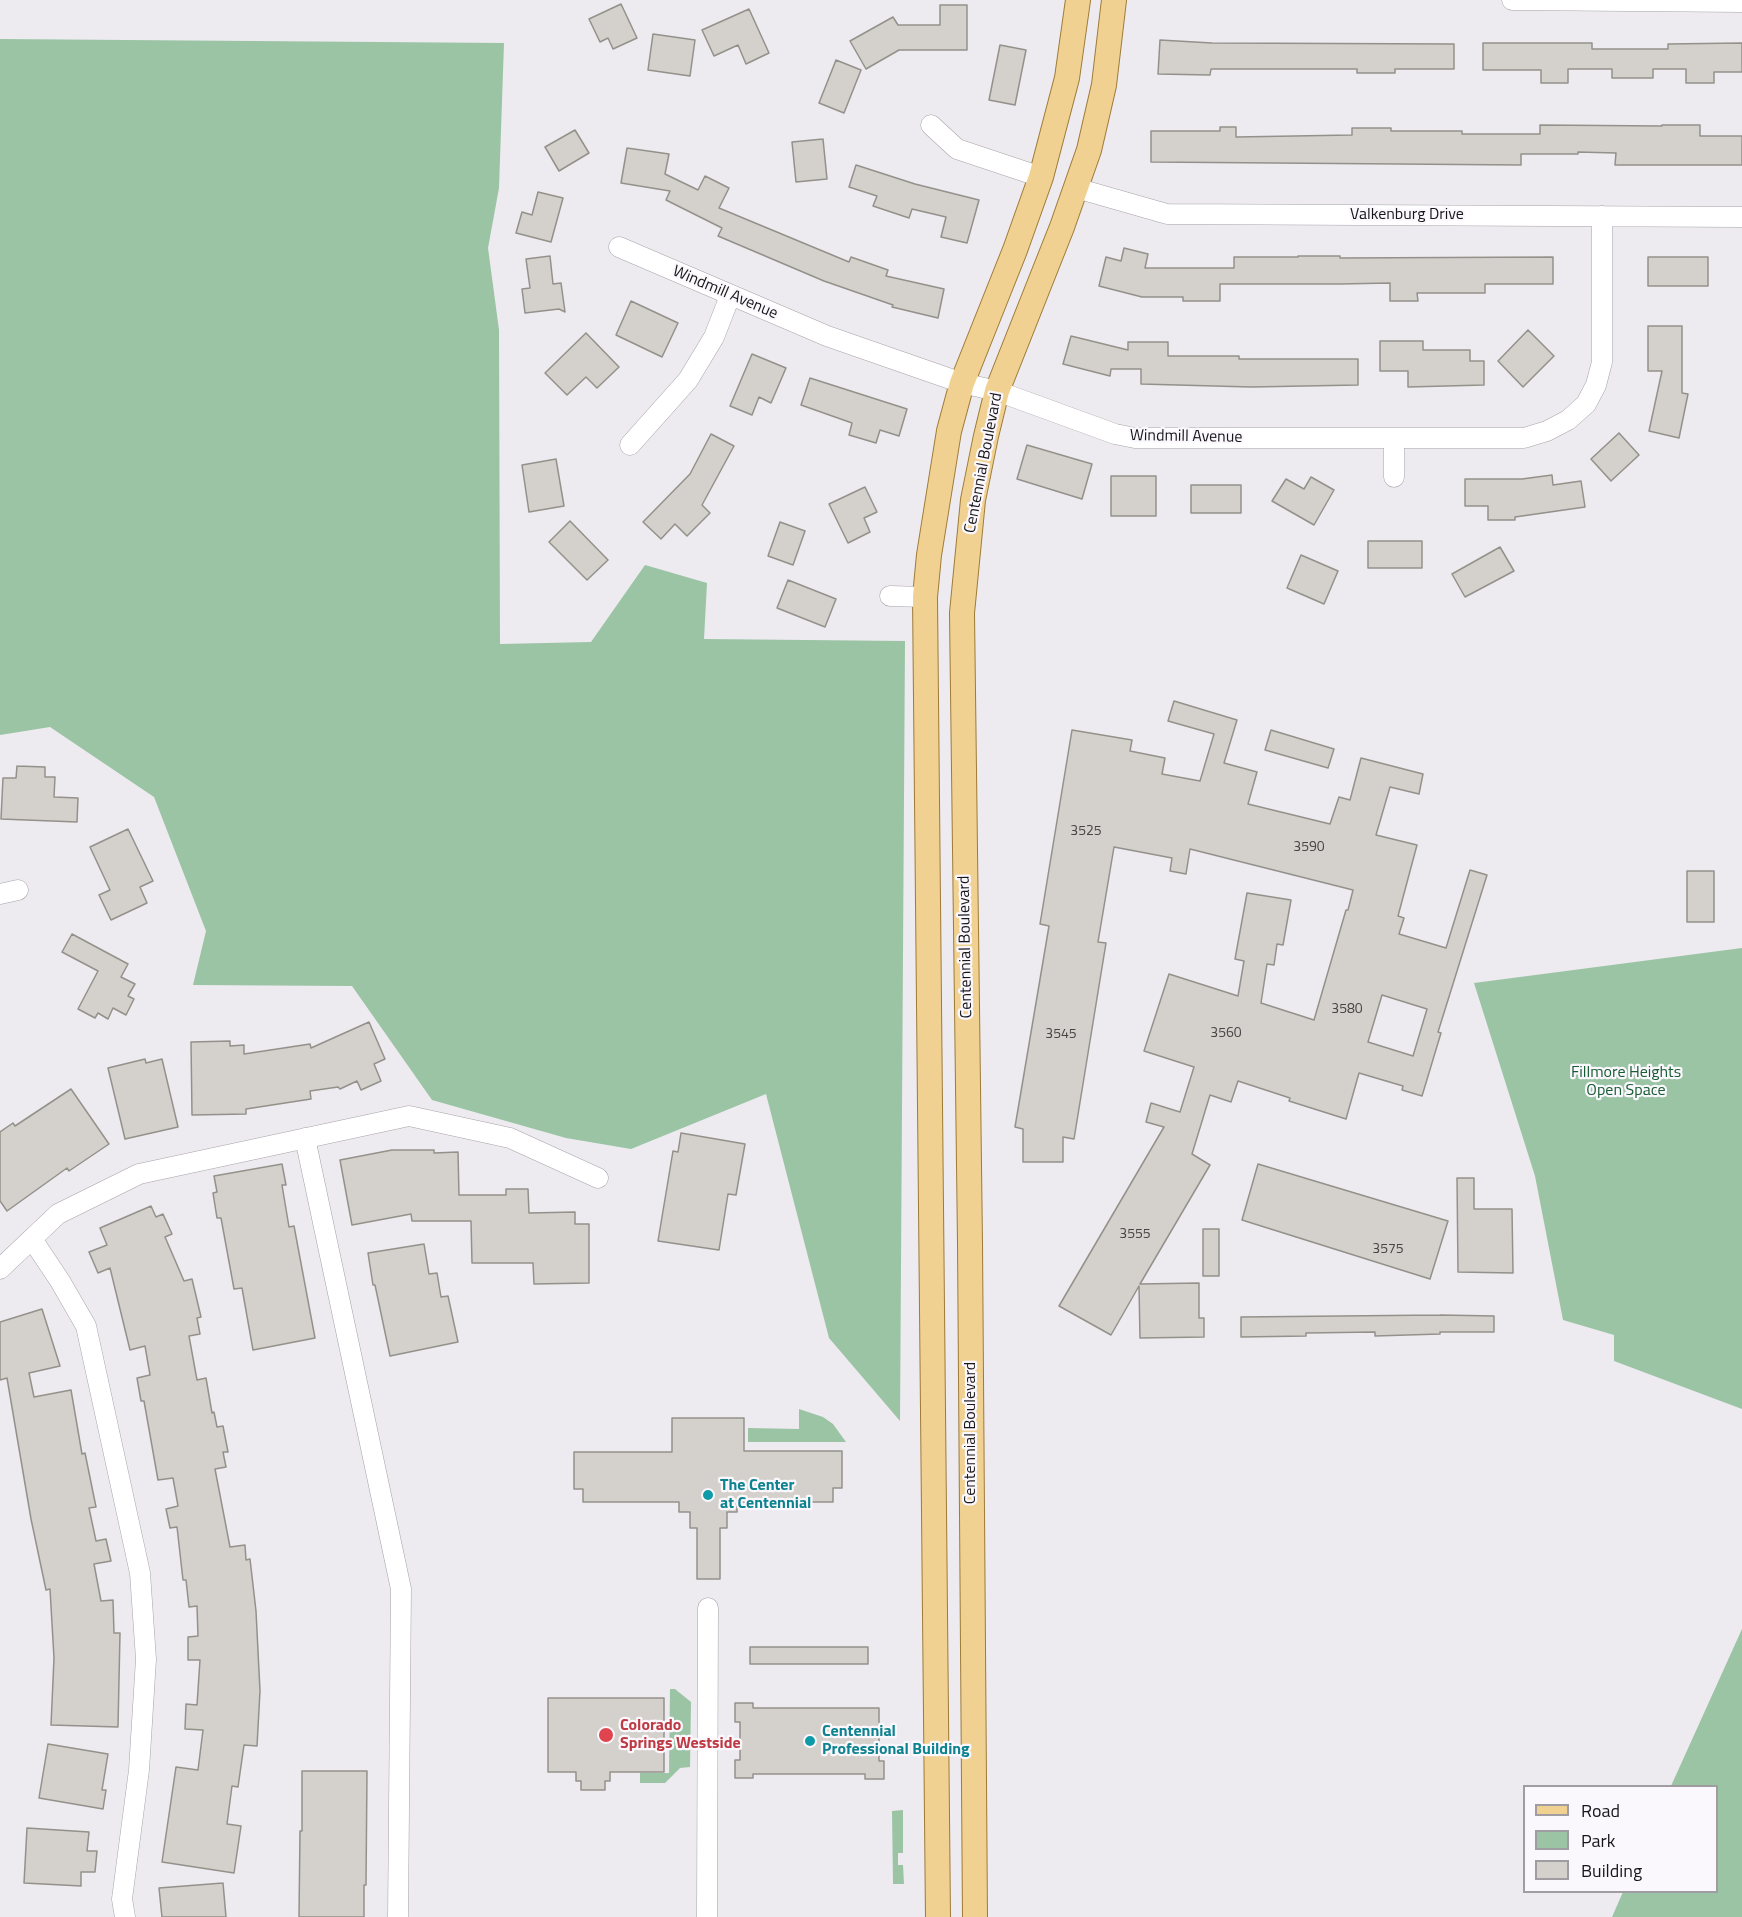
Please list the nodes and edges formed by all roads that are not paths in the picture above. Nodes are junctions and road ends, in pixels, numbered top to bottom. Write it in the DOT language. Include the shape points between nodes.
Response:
graph roads {
  1 [pos="1078,0"];
  2 [pos="1114,0"];
  3 [pos="1512,0"];
  4 [pos="1742,2"];
  5 [pos="931,125"];
  6 [pos="1041,177"];
  7 [pos="1076,188"];
  8 [pos="1602,216"];
  9 [pos="1742,217"];
  10 [pos="620,247"];
  11 [pos="730,296"];
  12 [pos="962,382"];
  13 [pos="997,392"];
  14 [pos="1394,438"];
  15 [pos="630,445"];
  16 [pos="1394,477"];
  17 [pos="890,596"];
  18 [pos="926,597"];
  19 [pos="305,1138"];
  20 [pos="598,1178"];
  21 [pos="32,1239"];
  22 [pos="0,1269"];
  23 [pos="708,1608"];
  24 [pos="125,1917"];
  25 [pos="398,1917"];
  26 [pos="707,1917"];
  27 [pos="938,1917"];
  28 [pos="975,1917"];
  1 -- 6 [label="main road" via="1067,78"];
  2 -- 7 [label="main road, Centennial Boulevard" via="1104,85"];
  3 -- 4 [label="street"];
  5 -- 6 [label="street" via="957,149"];
  6 -- 12 [label="main road"];
  7 -- 8 [label="street, Valkenburg Drive" via="1167,214"];
  7 -- 13 [label="main road, Centennial Boulevard"];
  8 -- 9 [label="street, Valkenburg Drive"];
  8 -- 14 [label="street, Windmill Avenue" via="1602,362 1586,404 1568,420 1524,438"];
  10 -- 11 [label="street, Windmill Avenue"];
  11 -- 12 [label="street, Windmill Avenue" via="827,336"];
  11 -- 15 [label="street" via="714,338 688,380"];
  12 -- 13 [label="street, Windmill Avenue"];
  12 -- 18 [label="main road" via="947,441"];
  13 -- 14 [label="street, Windmill Avenue" via="1135,438"];
  13 -- 28 [label="main road, Centennial Boulevard" via="973,500 962,613"];
  14 -- 16 [label="street"];
  17 -- 18 [label="street"];
  18 -- 27 [label="main road"];
  19 -- 20 [label="street" via="409,1116 510,1138"];
  19 -- 21 [label="street" via="139,1174 58,1214"];
  19 -- 25 [label="street" via="401,1589"];
  21 -- 22 [label="street"];
  21 -- 24 [label="street" via="86,1326 140,1573 146,1659 139,1770 122,1899"];
  23 -- 26 [label="street"];
}
